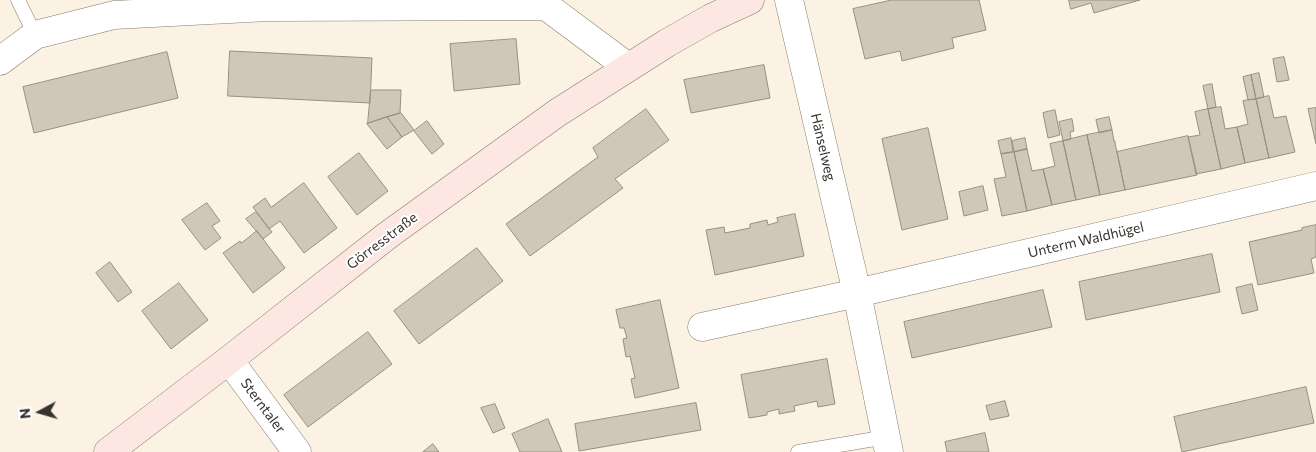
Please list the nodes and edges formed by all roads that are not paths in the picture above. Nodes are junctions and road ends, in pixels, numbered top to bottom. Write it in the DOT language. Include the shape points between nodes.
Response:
graph roads {
  1 [pos="18,0"];
  2 [pos="750,0"];
  3 [pos="789,0"];
  4 [pos="269,3"];
  5 [pos="35,34"];
  6 [pos="0,61"];
  7 [pos="628,67"];
  8 [pos="1316,186"];
  9 [pos="857,293"];
  10 [pos="702,327"];
  11 [pos="228,360"];
  12 [pos="888,445"];
  13 [pos="108,452"];
  14 [pos="297,452"];
  15 [pos="798,452"];
  1 -- 5 [label="lane"];
  2 -- 7 [label="street, Görresstraße" via="711,18"];
  3 -- 9 [label="street, Hänselweg"];
  4 -- 5 [label="street" via="114,15"];
  4 -- 7 [label="street" via="546,6"];
  5 -- 6 [label="street"];
  7 -- 11 [label="street, Görresstraße" via="557,113 388,234"];
  8 -- 9 [label="street, Unterm Waldhügel"];
  9 -- 10 [label="street"];
  9 -- 12 [label="street, Hänselweg"];
  11 -- 13 [label="street, Görresstraße"];
  11 -- 14 [label="street, Sterntaler"];
  12 -- 15 [label="lane"];
}
